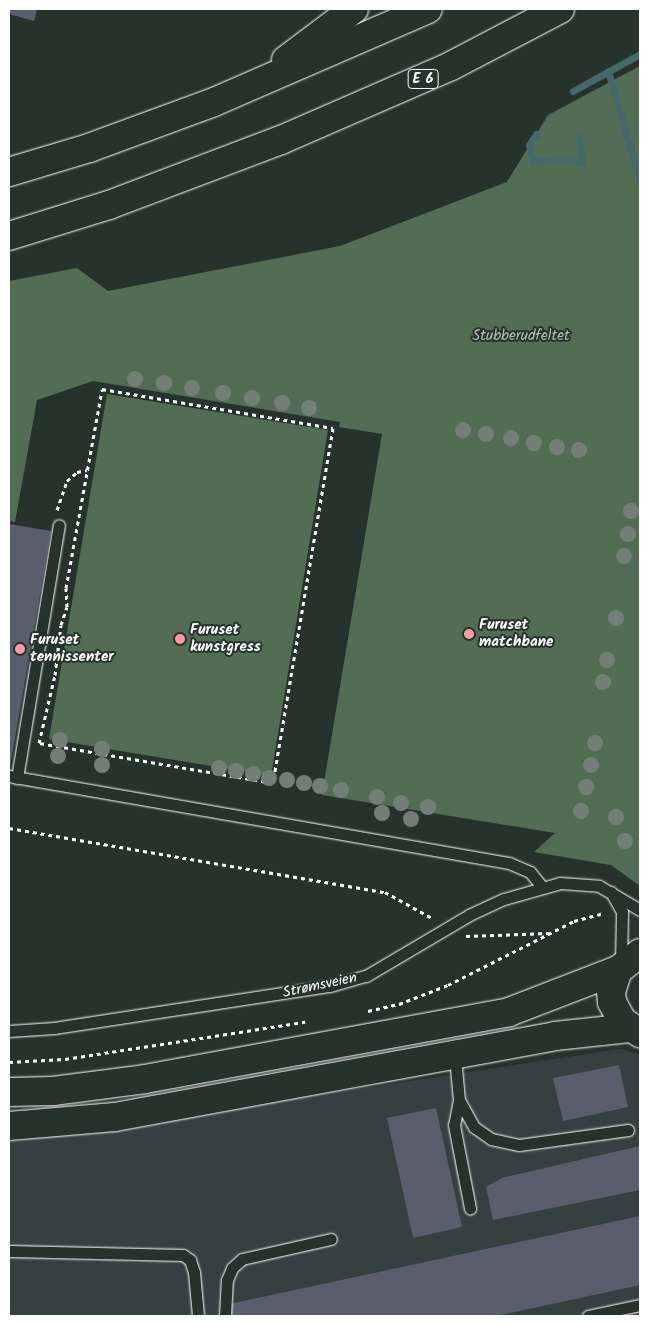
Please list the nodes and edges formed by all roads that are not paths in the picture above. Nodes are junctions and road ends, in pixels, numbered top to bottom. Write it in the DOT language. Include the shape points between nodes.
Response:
graph roads {
  1 [pos="354,9"];
  2 [pos="428,9"];
  3 [pos="560,9"];
  4 [pos="250,87"];
  5 [pos="9,172"];
  6 [pos="9,236"];
  7 [pos="59,525"];
  8 [pos="13,777"];
  9 [pos="542,887"];
  10 [pos="610,890"];
  11 [pos="640,910"];
  12 [pos="626,963"];
  13 [pos="9,1031"];
  14 [pos="635,1031"];
  15 [pos="455,1057"];
  16 [pos="9,1092"];
  17 [pos="459,1100"];
  18 [pos="9,1126"];
  19 [pos="628,1130"];
  20 [pos="470,1208"];
  21 [pos="331,1239"];
  22 [pos="9,1251"];
  23 [pos="640,1305"];
  24 [pos="198,1316"];
  25 [pos="225,1316"];
  26 [pos="588,1316"];
  1 -- 4 [label="main road"];
  2 -- 4 [label="main road"];
  3 -- 6 [label="main road, E 6" via="451,66 280,140 109,205"];
  4 -- 5 [label="main road" via="89,148"];
  7 -- 8 [label="lane"];
  8 -- 9 [label="lane" via="509,863 530,872"];
  9 -- 10 [label="lane, Strømsveien" via="577,883"];
  9 -- 13 [label="lane, Strømsveien" via="469,915 379,969 339,984 54,1028"];
  10 -- 11 [label="lane, Strømsveien"];
  10 -- 12 [label="lane" via="622,912"];
  12 -- 14 [label="main road" via="611,990 612,1002 615,1012"];
  12 -- 16 [label="main road" via="509,1012 145,1079 53,1091"];
  14 -- 15 [label="main road" via="582,1032"];
  15 -- 17 [label="lane"];
  15 -- 18 [label="main road" via="107,1118"];
  17 -- 19 [label="lane" via="474,1127 491,1138 519,1145"];
  17 -- 20 [label="lane" via="454,1125"];
  21 -- 25 [label="lane" via="242,1259 232,1268 228,1280"];
  22 -- 24 [label="lane" via="183,1255 190,1260 194,1272"];
  23 -- 26 [label="lane"];
}
